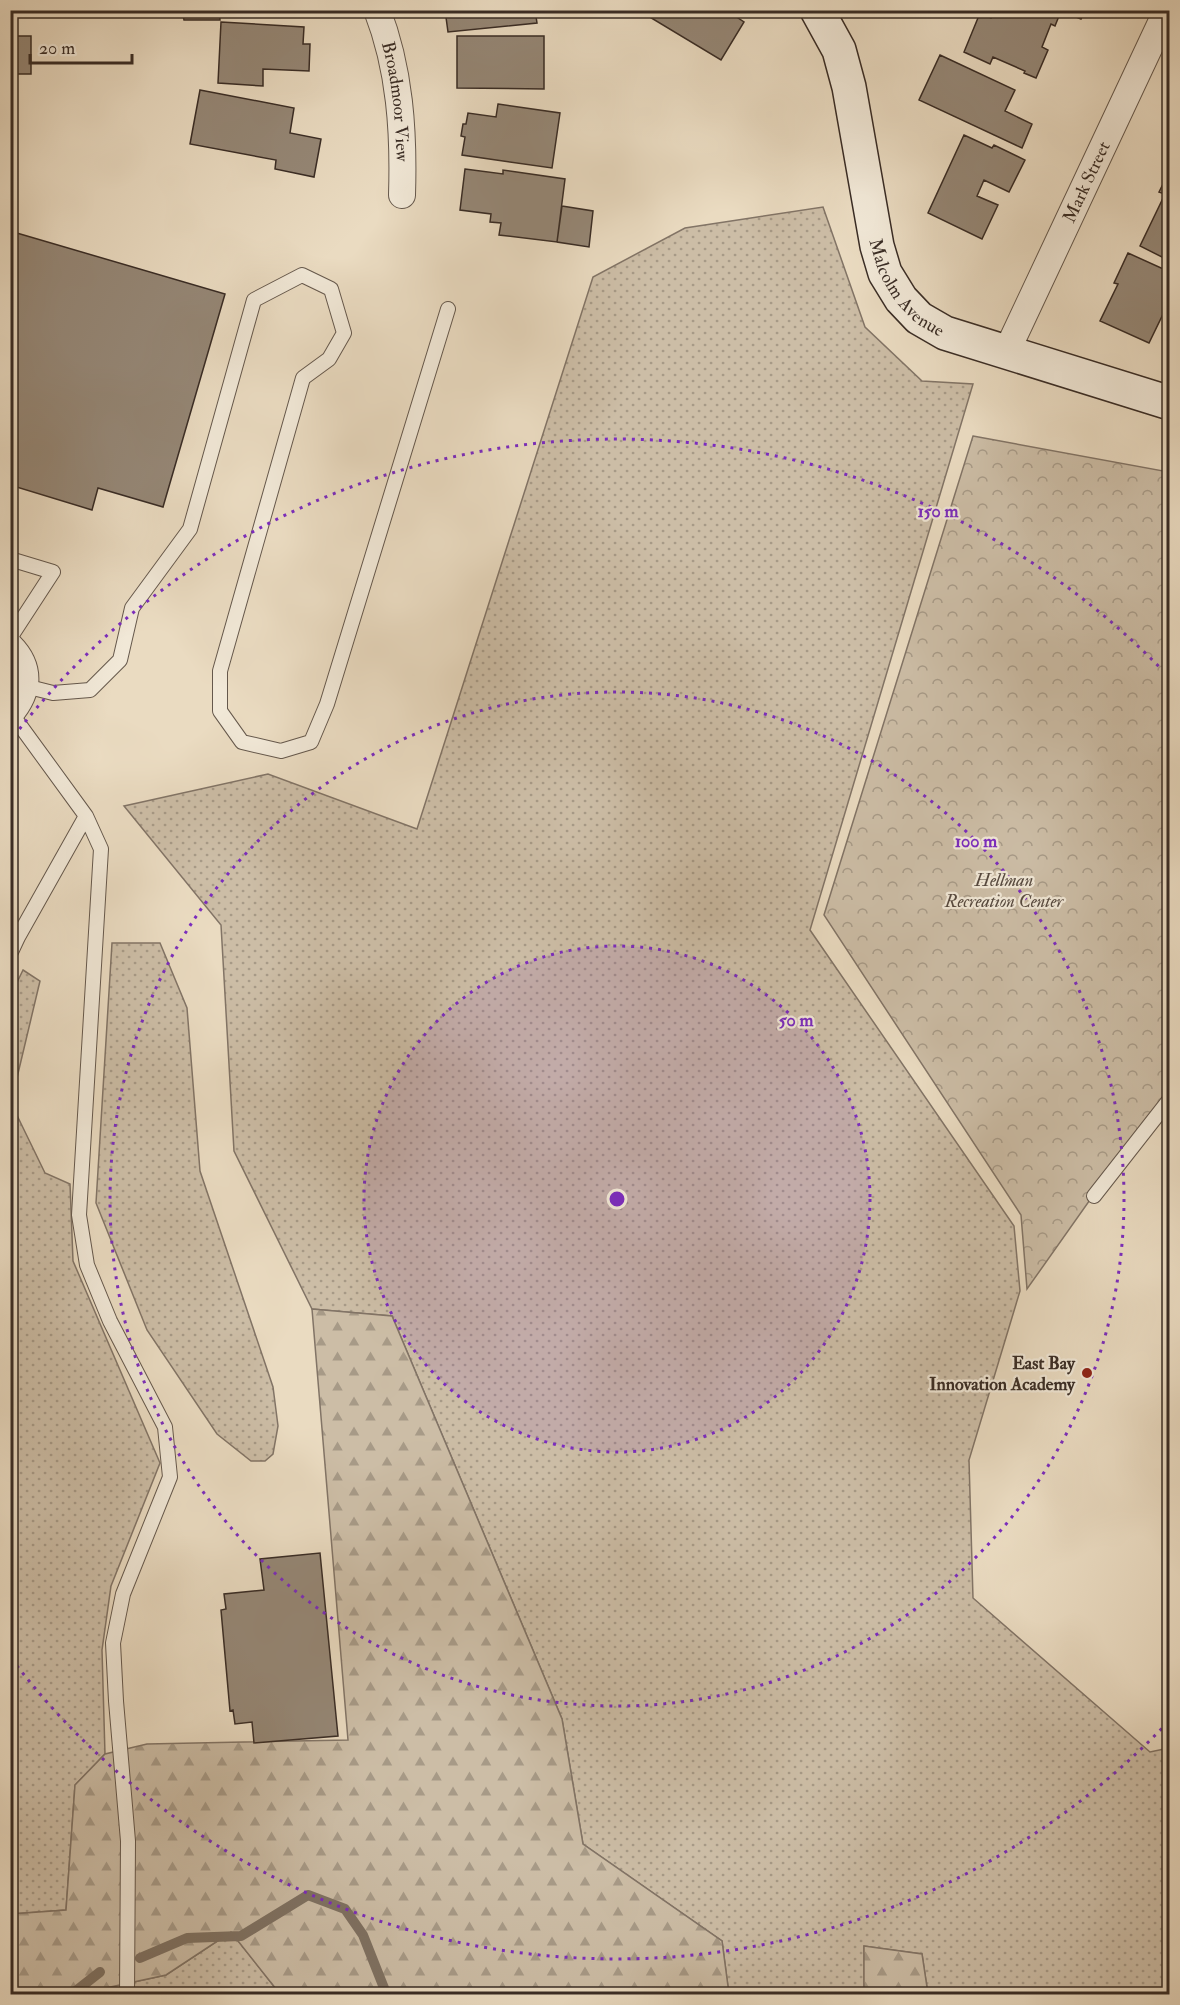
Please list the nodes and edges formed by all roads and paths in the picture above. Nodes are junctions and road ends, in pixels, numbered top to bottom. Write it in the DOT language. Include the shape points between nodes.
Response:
graph roads {
  1 [pos="377,10"];
  2 [pos="817,10"];
  3 [pos="1167,10"];
  4 [pos="402,195"];
  5 [pos="448,309"];
  6 [pos="1006,352"];
  7 [pos="1170,403"];
  8 [pos="10,559"];
  9 [pos="10,638"];
  10 [pos="10,646"];
  11 [pos="25,686"];
  12 [pos="11,713"];
  13 [pos="86,816"];
  14 [pos="10,954"];
  15 [pos="1170,1099"];
  16 [pos="1095,1196"];
  17 [pos="127,1995"];
  1 -- 4 [label="street, Broadmoor View" via="396,76 402,130"];
  2 -- 6 [label="street, Malcolm Avenue" via="839,50 849,87 885,273 919,318 945,333"];
  3 -- 6 [label="street, Mark Street"];
  5 -- 11 [label="lane" via="327,704 311,742 281,751 242,742 220,711 220,671 303,378 329,359 344,333 332,289 302,275 254,300 190,529 132,608 120,660 90,690 53,693"];
  6 -- 7 [label="street, Malcolm Avenue"];
  8 -- 9 [label="lane" via="52,572"];
  10 -- 11 [label="street" via="22,662"];
  11 -- 12 [label="street" via="21,701"];
  12 -- 13 [label="lane"];
  13 -- 14 [label="lane"];
  13 -- 17 [label="lane" via="101,849 78,1215 87,1265 110,1321 165,1427 170,1477 123,1594 113,1642 128,1841"];
  15 -- 16 [label="lane"];
}
